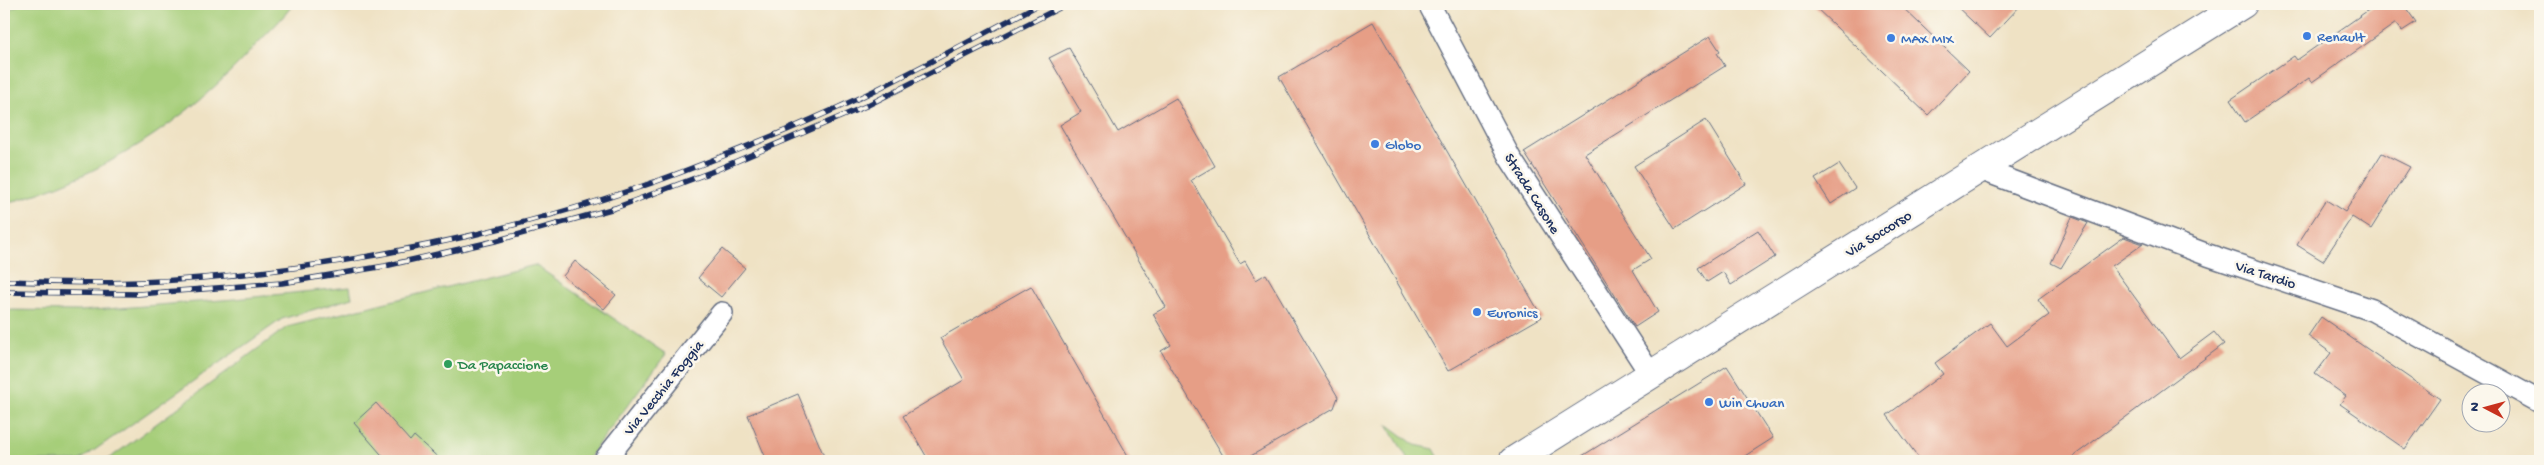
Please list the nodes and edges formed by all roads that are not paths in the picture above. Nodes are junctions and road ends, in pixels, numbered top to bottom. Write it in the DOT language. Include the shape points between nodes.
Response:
graph roads {
  1 [pos="1430,4"];
  2 [pos="2243,4"];
  3 [pos="1980,169"];
  4 [pos="722,313"];
  5 [pos="1650,375"];
  6 [pos="2540,402"];
  7 [pos="604,461"];
  8 [pos="1513,461"];
  1 -- 5 [label="street, Strada Casone" via="1510,158"];
  2 -- 3 [label="main road, Via Soccorso"];
  3 -- 5 [label="main road, Via Soccorso"];
  3 -- 6 [label="street, Via Tardio" via="2208,255 2372,310"];
  4 -- 7 [label="street, Via Vecchia Foggia"];
  5 -- 8 [label="main road, Via Soccorso"];
}
